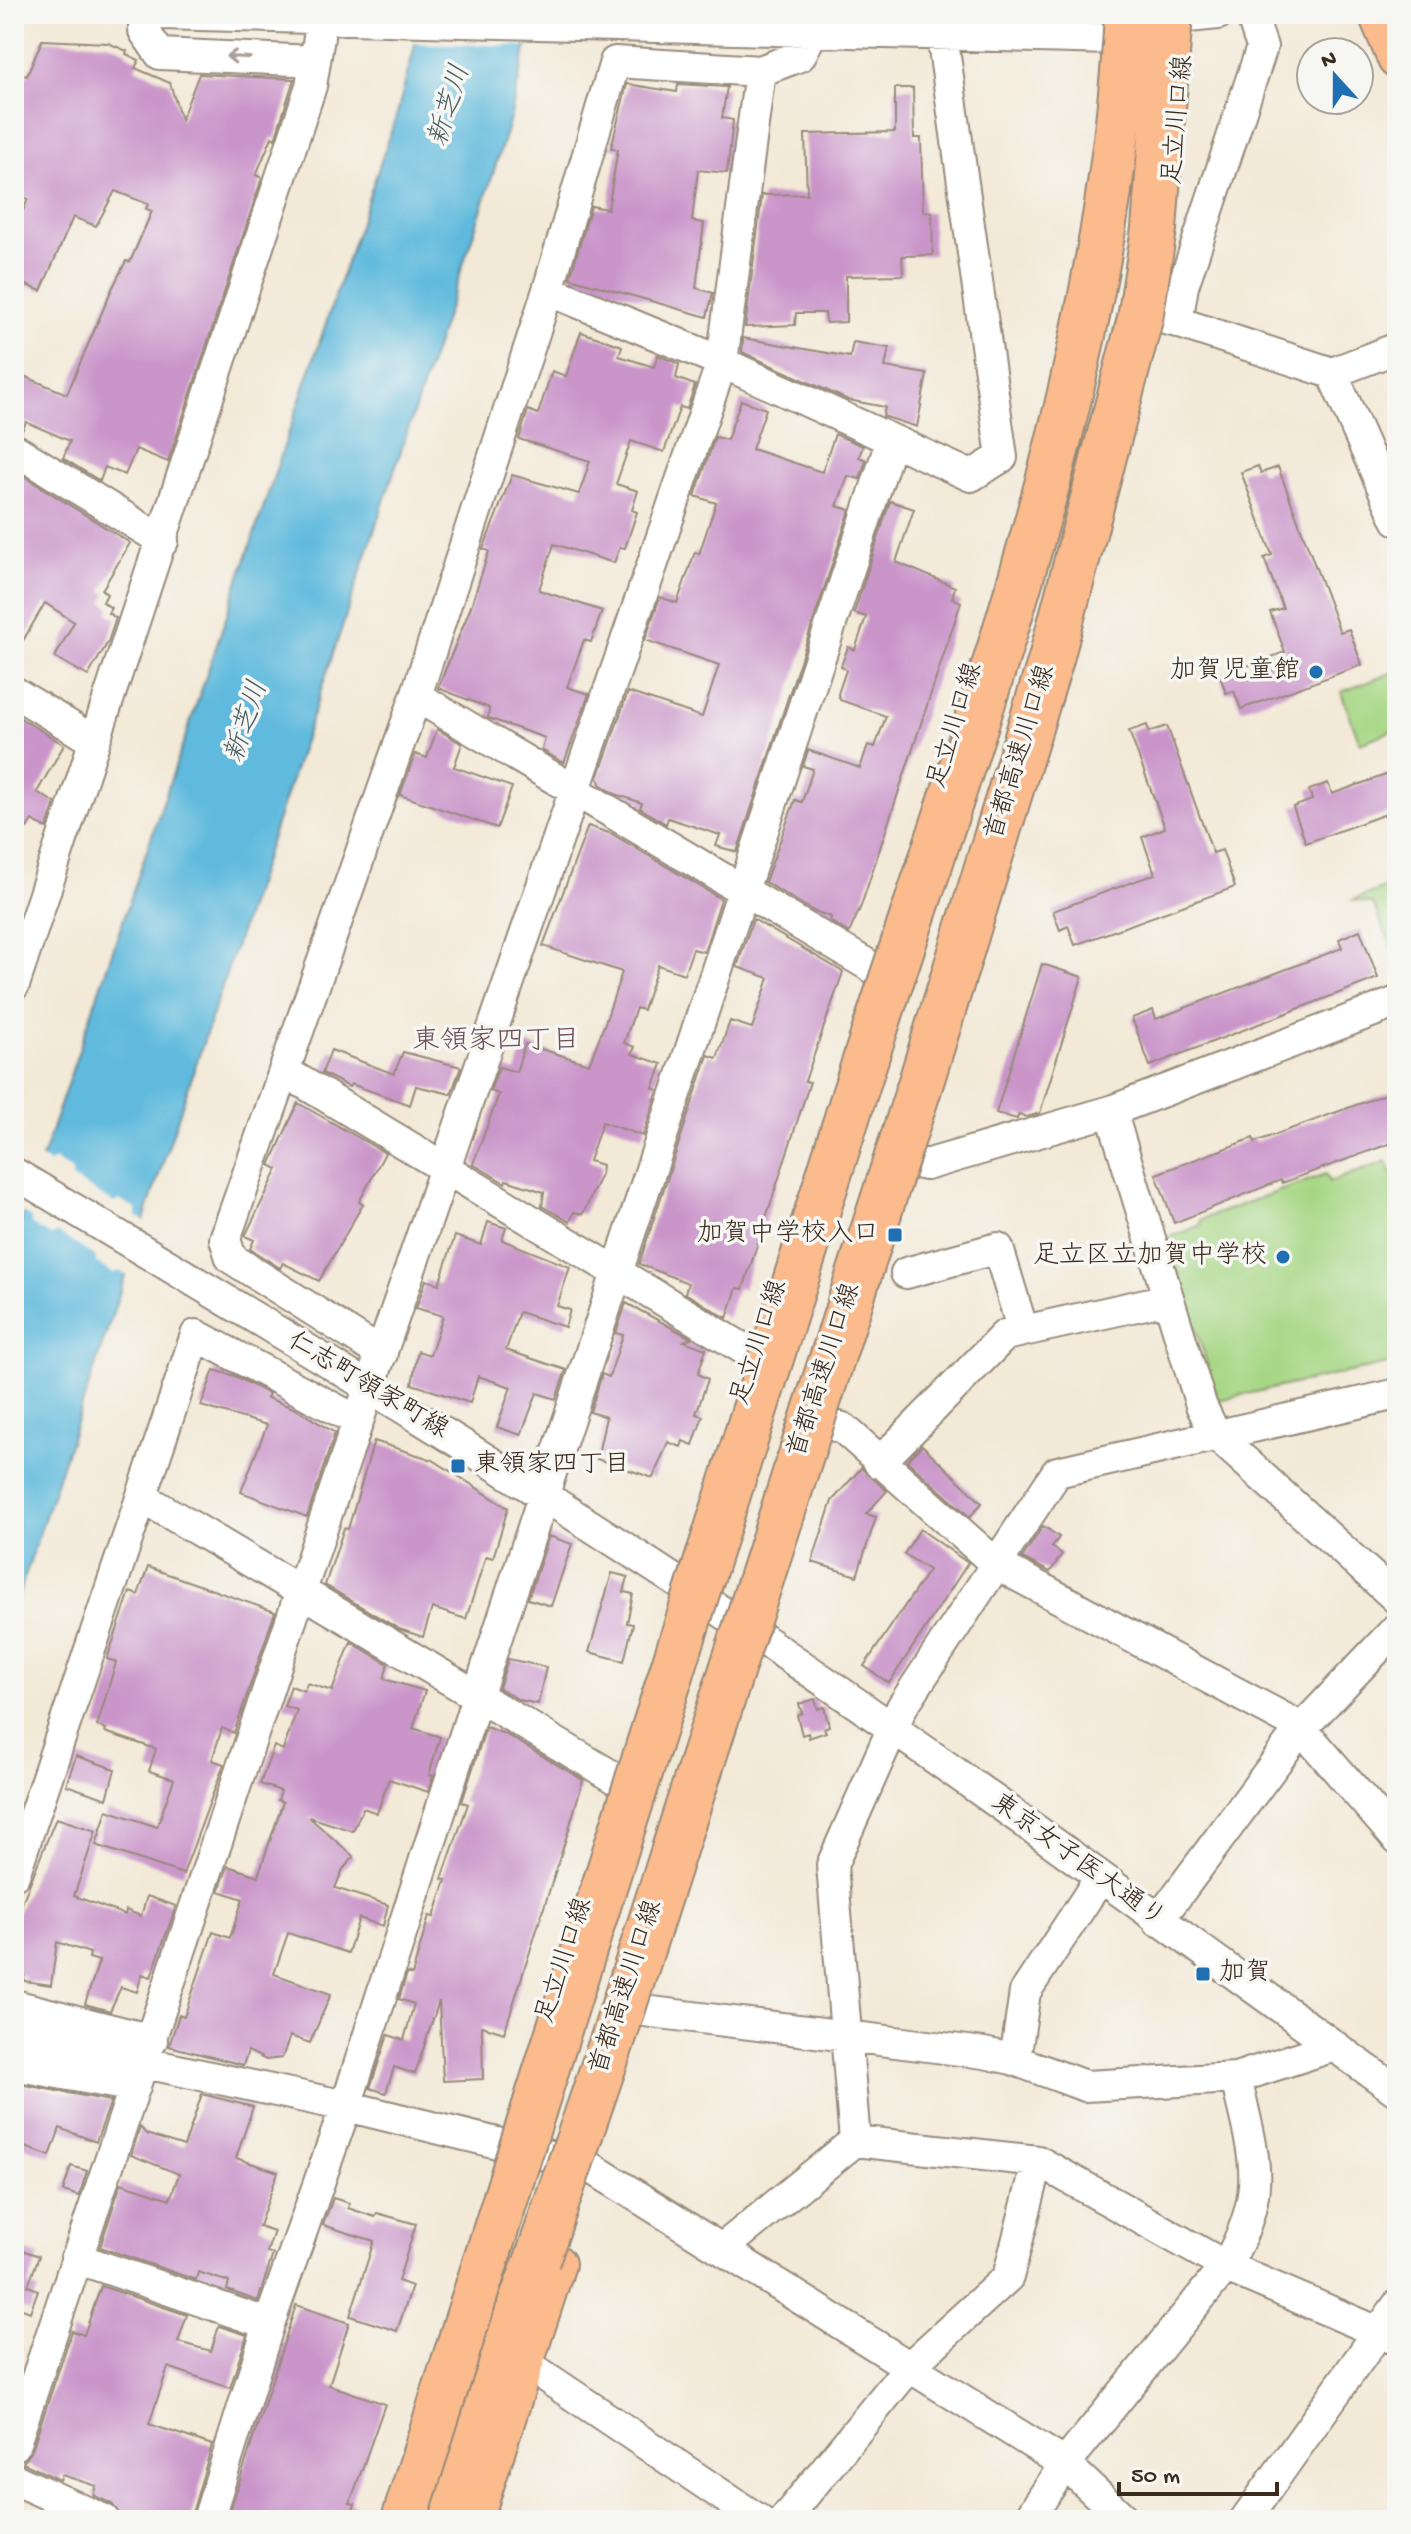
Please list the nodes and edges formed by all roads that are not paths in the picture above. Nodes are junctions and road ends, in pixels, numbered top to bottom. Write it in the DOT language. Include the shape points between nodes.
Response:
graph roads {
  1 [pos="144,14"];
  2 [pos="161,14"];
  3 [pos="1251,14"];
  4 [pos="1378,14"];
  5 [pos="1192,15"];
  6 [pos="1117,22"];
  7 [pos="807,24"];
  8 [pos="941,25"];
  9 [pos="1397,59"];
  10 [pos="760,71"];
  11 [pos="548,290"];
  12 [pos="1167,320"];
  13 [pos="1397,348"];
  14 [pos="722,362"];
  15 [pos="1332,373"];
  16 [pos="891,442"];
  17 [pos="14,449"];
  18 [pos="1397,520"];
  19 [pos="163,541"];
  20 [pos="14,692"];
  21 [pos="416,696"];
  22 [pos="94,741"];
  23 [pos="949,750"];
  24 [pos="1032,774"];
  25 [pos="574,788"];
  26 [pos="742,891"];
  27 [pos="23,926"];
  28 [pos="14,985"];
  29 [pos="903,994"];
  30 [pos="1397,1002"];
  31 [pos="284,1071"];
  32 [pos="1111,1111"];
  33 [pos="907,1161"];
  34 [pos="445,1171"];
  35 [pos="14,1173"];
  36 [pos="616,1273"];
  37 [pos="906,1273"];
  38 [pos="1168,1299"];
  39 [pos="1023,1331"];
  40 [pos="382,1354"];
  41 [pos="757,1357"];
  42 [pos="370,1389"];
  43 [pos="1397,1394"];
  44 [pos="358,1421"];
  45 [pos="823,1423"];
  46 [pos="1215,1434"];
  47 [pos="879,1463"];
  48 [pos="543,1494"];
  49 [pos="142,1497"];
  50 [pos="996,1564"];
  51 [pos="684,1587"];
  52 [pos="302,1591"];
  53 [pos="1397,1599"];
  54 [pos="1397,1628"];
  55 [pos="756,1634"];
  56 [pos="478,1694"];
  57 [pos="892,1727"];
  58 [pos="1299,1731"];
  59 [pos="622,1782"];
  60 [pos="1397,1839"];
  61 [pos="14,1875"];
  62 [pos="1100,1878"];
  63 [pos="1158,1921"];
  64 [pos="585,1941"];
  65 [pos="14,2005"];
  66 [pos="636,2010"];
  67 [pos="14,2035"];
  68 [pos="848,2036"];
  69 [pos="1334,2046"];
  70 [pos="1015,2060"];
  71 [pos="144,2063"];
  72 [pos="14,2065"];
  73 [pos="1236,2078"];
  74 [pos="1397,2091"];
  75 [pos="346,2106"];
  76 [pos="855,2141"];
  77 [pos="508,2143"];
  78 [pos="1038,2161"];
  79 [pos="587,2165"];
  80 [pos="723,2248"];
  81 [pos="76,2258"];
  82 [pos="537,2260"];
  83 [pos="1226,2266"];
  84 [pos="1397,2306"];
  85 [pos="269,2324"];
  86 [pos="1388,2336"];
  87 [pos="525,2363"];
  88 [pos="909,2367"];
  89 [pos="14,2446"];
  90 [pos="1065,2464"];
  91 [pos="14,2479"];
  92 [pos="739,2515"];
  93 [pos="104,2520"];
  94 [pos="208,2520"];
  95 [pos="386,2520"];
  96 [pos="404,2520"];
  97 [pos="432,2520"];
  98 [pos="438,2520"];
  99 [pos="458,2520"];
  100 [pos="473,2520"];
  101 [pos="784,2520"];
  102 [pos="1028,2520"];
  103 [pos="1125,2520"];
  104 [pos="1245,2520"];
  19 -- 1 [label="street, one-way" via="311,86 317,49 160,54 144,31"];
  2 -- 7 [label="street" via="586,27"];
  3 -- 12 [label="street" via="1262,47"];
  4 -- 9 [label="main road"];
  5 -- 6 [label="street"];
  5 -- 12 [label="main road, 足立川口線" via="1171,216"];
  5 -- 82 [label="highway, 首都高速川口線, bridge" via="1140,319 1051,659 921,1082"];
  6 -- 8 [label="street"];
  6 -- 23 [label="main road, 足立川口線" via="1093,219 1075,306 1042,438"];
  6 -- 64 [label="highway, 首都高速川口線, bridge" via="1111,198 1095,284 1010,623"];
  7 -- 8 [label="street"];
  7 -- 10 [label="street" via="800,56"];
  8 -- 16 [label="street" via="1002,457 971,476"];
  10 -- 11 [label="street" via="615,62"];
  10 -- 14 [label="street"];
  11 -- 14 [label="street"];
  11 -- 21 [label="street"];
  12 -- 15 [label="street"];
  12 -- 24 [label="main road, 足立川口線"];
  13 -- 15 [label="street"];
  14 -- 16 [label="street"];
  14 -- 25 [label="street"];
  15 -- 18 [label="street"];
  16 -- 26 [label="street"];
  17 -- 19 [label="street"];
  19 -- 22 [label="street"];
  20 -- 22 [label="street"];
  21 -- 25 [label="street"];
  21 -- 31 [label="street"];
  22 -- 27 [label="street"];
  23 -- 29 [label="highway" via="932,909"];
  24 -- 29 [label="highway" via="959,913"];
  24 -- 33 [label="main road, 足立川口線"];
  25 -- 26 [label="street"];
  25 -- 34 [label="street"];
  26 -- 29 [label="street"];
  26 -- 36 [label="street"];
  27 -- 28 [label="street"];
  29 -- 41 [label="main road, 足立川口線"];
  29 -- 64 [label="highway, bridge" via="750,1484 629,1844"];
  29 -- 97 [label="highway"];
  30 -- 32 [label="street"];
  31 -- 34 [label="street"];
  31 -- 40 [label="street" via="225,1239 231,1258"];
  32 -- 33 [label="street" via="926,1165"];
  32 -- 38 [label="street"];
  33 -- 45 [label="main road, 足立川口線"];
  34 -- 36 [label="street"];
  34 -- 40 [label="street"];
  35 -- 42 [label="street, 仁志町領家町線"];
  36 -- 41 [label="street"];
  36 -- 48 [label="street"];
  37 -- 39 [label="street" via="998,1248"];
  38 -- 39 [label="street"];
  38 -- 46 [label="street"];
  39 -- 47 [label="street" via="1005,1335"];
  40 -- 42 [label="street"];
  41 -- 51 [label="main road, 足立川口線"];
  42 -- 44 [label="street"];
  42 -- 48 [label="street, 仁志町領家町線"];
  43 -- 46 [label="street"];
  44 -- 49 [label="street" via="196,1335"];
  44 -- 52 [label="street"];
  45 -- 47 [label="street" via="843,1428"];
  45 -- 55 [label="main road, 足立川口線"];
  46 -- 50 [label="street" via="1057,1472"];
  46 -- 53 [label="street"];
  47 -- 50 [label="street"];
  48 -- 51 [label="street, 仁志町領家町線"];
  48 -- 56 [label="street"];
  49 -- 52 [label="street"];
  49 -- 61 [label="street"];
  50 -- 57 [label="street"];
  50 -- 58 [label="street"];
  51 -- 55 [label="street, 仁志町領家町線"];
  51 -- 59 [label="main road, 足立川口線"];
  52 -- 56 [label="street"];
  52 -- 71 [label="street"];
  54 -- 58 [label="street"];
  55 -- 57 [label="street, 東京女子医大通り"];
  55 -- 66 [label="main road, 足立川口線"];
  56 -- 59 [label="street"];
  56 -- 75 [label="street"];
  57 -- 62 [label="street, 東京女子医大通り"];
  57 -- 68 [label="street" via="832,1865"];
  58 -- 60 [label="street"];
  58 -- 63 [label="street"];
  59 -- 77 [label="main road, 足立川口線"];
  62 -- 63 [label="street, 東京女子医大通り"];
  62 -- 70 [label="street" via="1025,1992"];
  63 -- 69 [label="street, 東京女子医大通り"];
  64 -- 96 [label="highway, 首都高速川口線, bridge"];
  65 -- 71 [label="street"];
  66 -- 68 [label="street"];
  66 -- 79 [label="main road, 足立川口線"];
  67 -- 71 [label="street"];
  68 -- 70 [label="street"];
  68 -- 76 [label="street"];
  69 -- 73 [label="street"];
  69 -- 74 [label="street, 東京女子医大通り"];
  70 -- 73 [label="street" via="1085,2086"];
  71 -- 72 [label="street" via="109,2080"];
  71 -- 75 [label="street"];
  71 -- 81 [label="street"];
  73 -- 83 [label="street" via="1257,2172 1240,2241"];
  75 -- 77 [label="street"];
  75 -- 85 [label="street"];
  76 -- 78 [label="street"];
  76 -- 80 [label="street"];
  77 -- 79 [label="street"];
  77 -- 95 [label="main road, 足立川口線"];
  78 -- 83 [label="street"];
  78 -- 88 [label="street" via="1008,2277"];
  79 -- 80 [label="street"];
  79 -- 87 [label="main road, 足立川口線"];
  80 -- 88 [label="street"];
  81 -- 85 [label="street"];
  81 -- 89 [label="street"];
  82 -- 98 [label="highway, 首都高速川口線"];
  82 -- 99 [label="highway" via="513,2360"];
  83 -- 86 [label="street"];
  83 -- 90 [label="street"];
  84 -- 86 [label="street"];
  85 -- 94 [label="street"];
  86 -- 104 [label="street"];
  87 -- 92 [label="street"];
  87 -- 100 [label="main road, 足立川口線"];
  88 -- 90 [label="street"];
  88 -- 101 [label="street"];
  90 -- 102 [label="street"];
  90 -- 103 [label="street"];
  91 -- 93 [label="street"];
}
